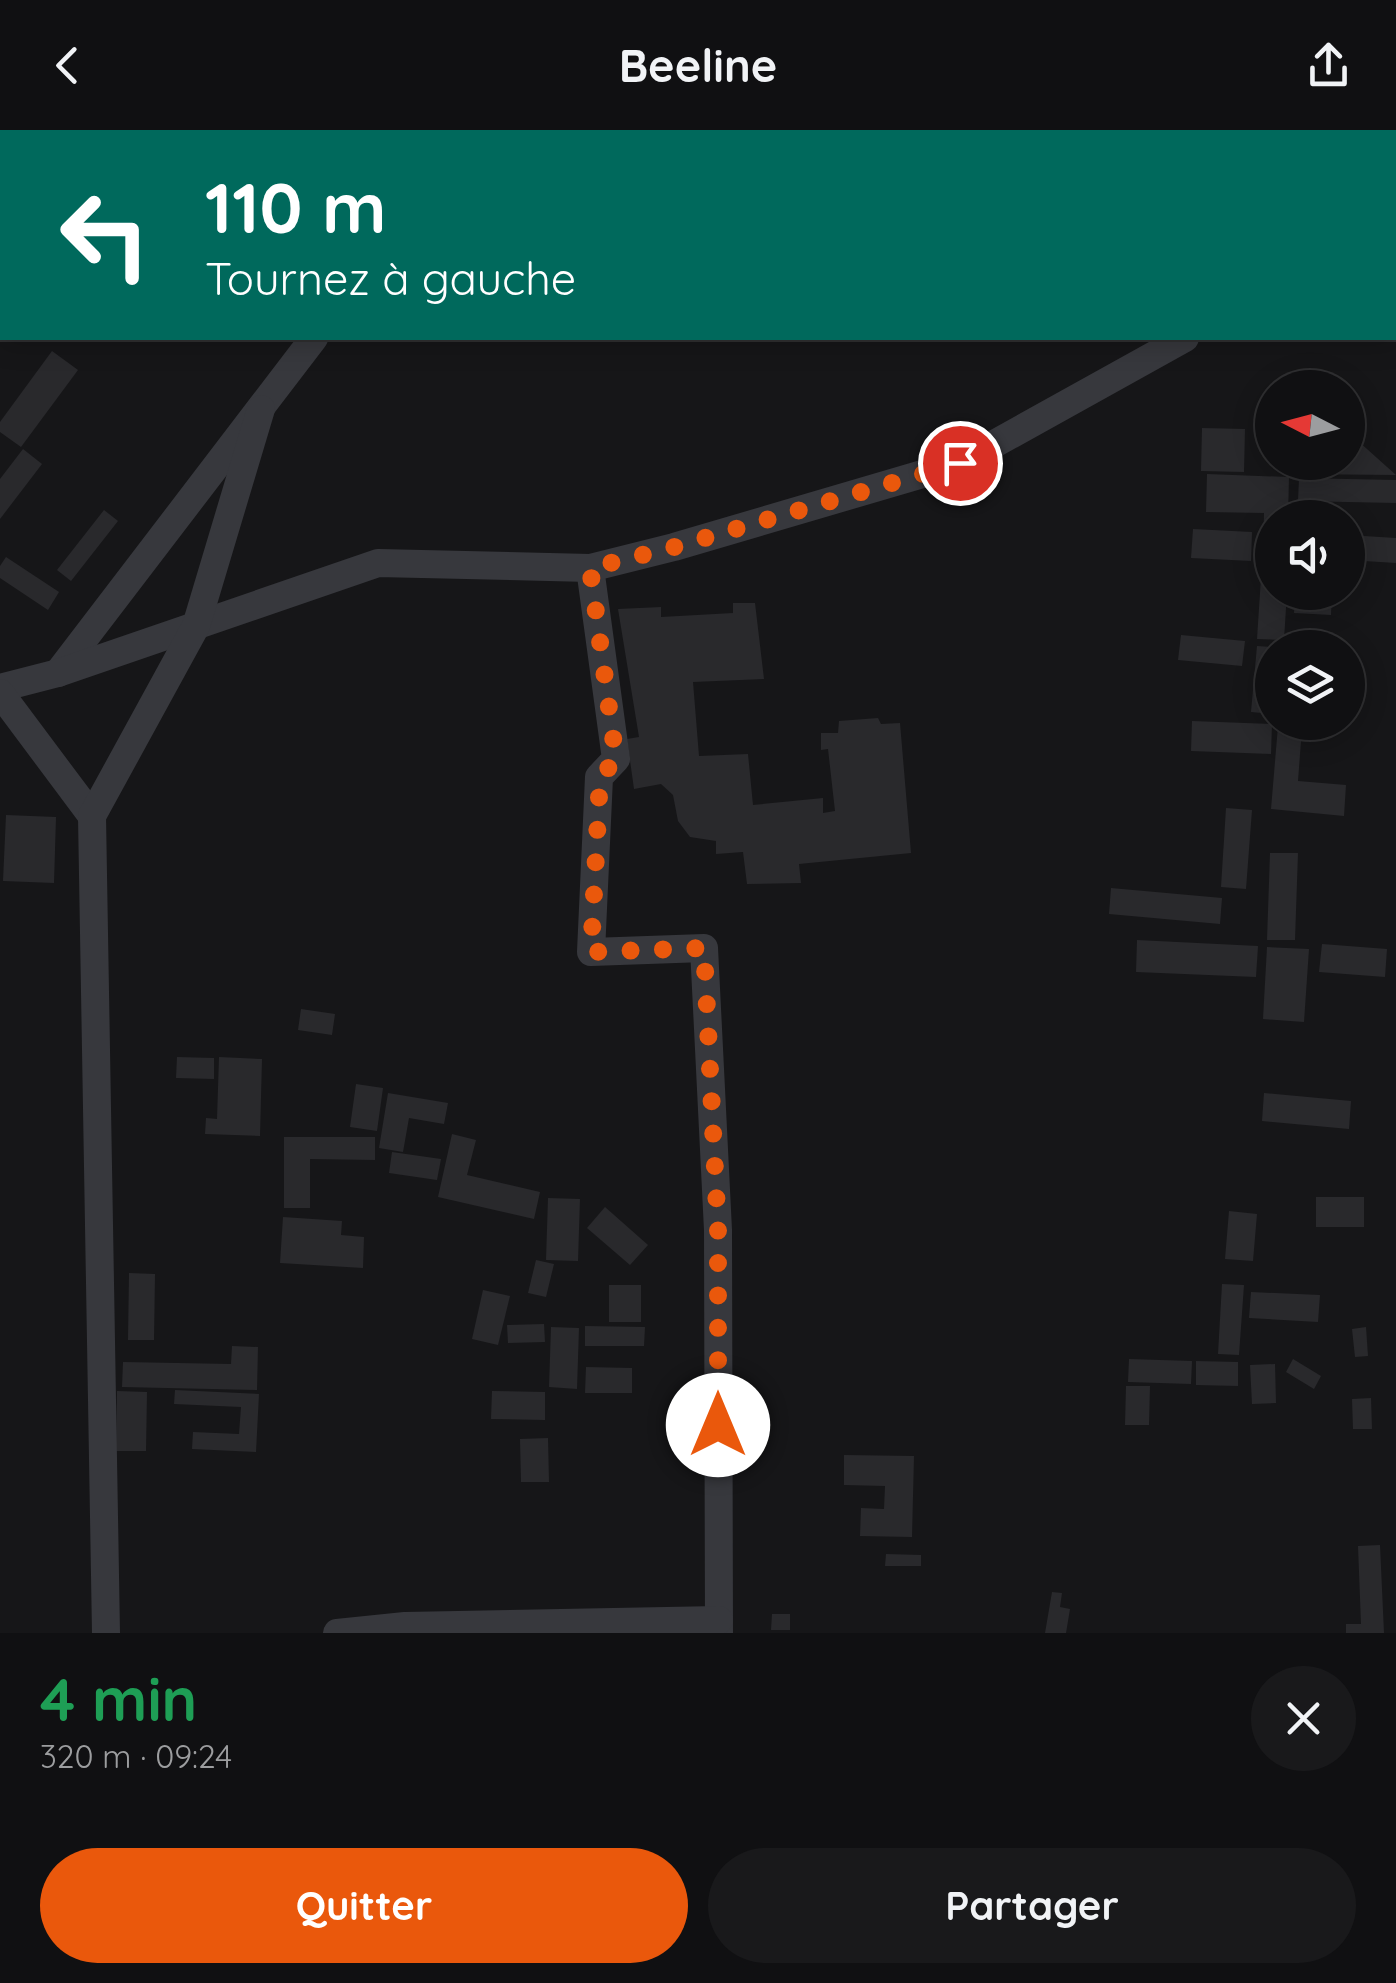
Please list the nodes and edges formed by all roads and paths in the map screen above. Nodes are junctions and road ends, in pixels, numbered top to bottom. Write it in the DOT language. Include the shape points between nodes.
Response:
graph roads {
  1 [pos="312,340"];
  2 [pos="1181,340"];
  3 [pos="260,410"];
  4 [pos="590,568"];
  5 [pos="196,626"];
  6 [pos="58,673"];
  7 [pos="0,690"];
  8 [pos="92,816"];
  9 [pos="719,1627"];
  10 [pos="106,1633"];
  11 [pos="337,1633"];
  1 -- 3 [label="street"];
  2 -- 4 [label="street" via="960,463"];
  3 -- 5 [label="street"];
  3 -- 6 [label="street"];
  4 -- 5 [label="street" via="378,563"];
  4 -- 9 [label="street" via="616,759 600,778 591,952 704,948 718,1230"];
  5 -- 6 [label="street"];
  5 -- 8 [label="street"];
  6 -- 7 [label="street"];
  7 -- 8 [label="street"];
  8 -- 10 [label="street"];
  9 -- 11 [label="street" via="405,1626"];
}
